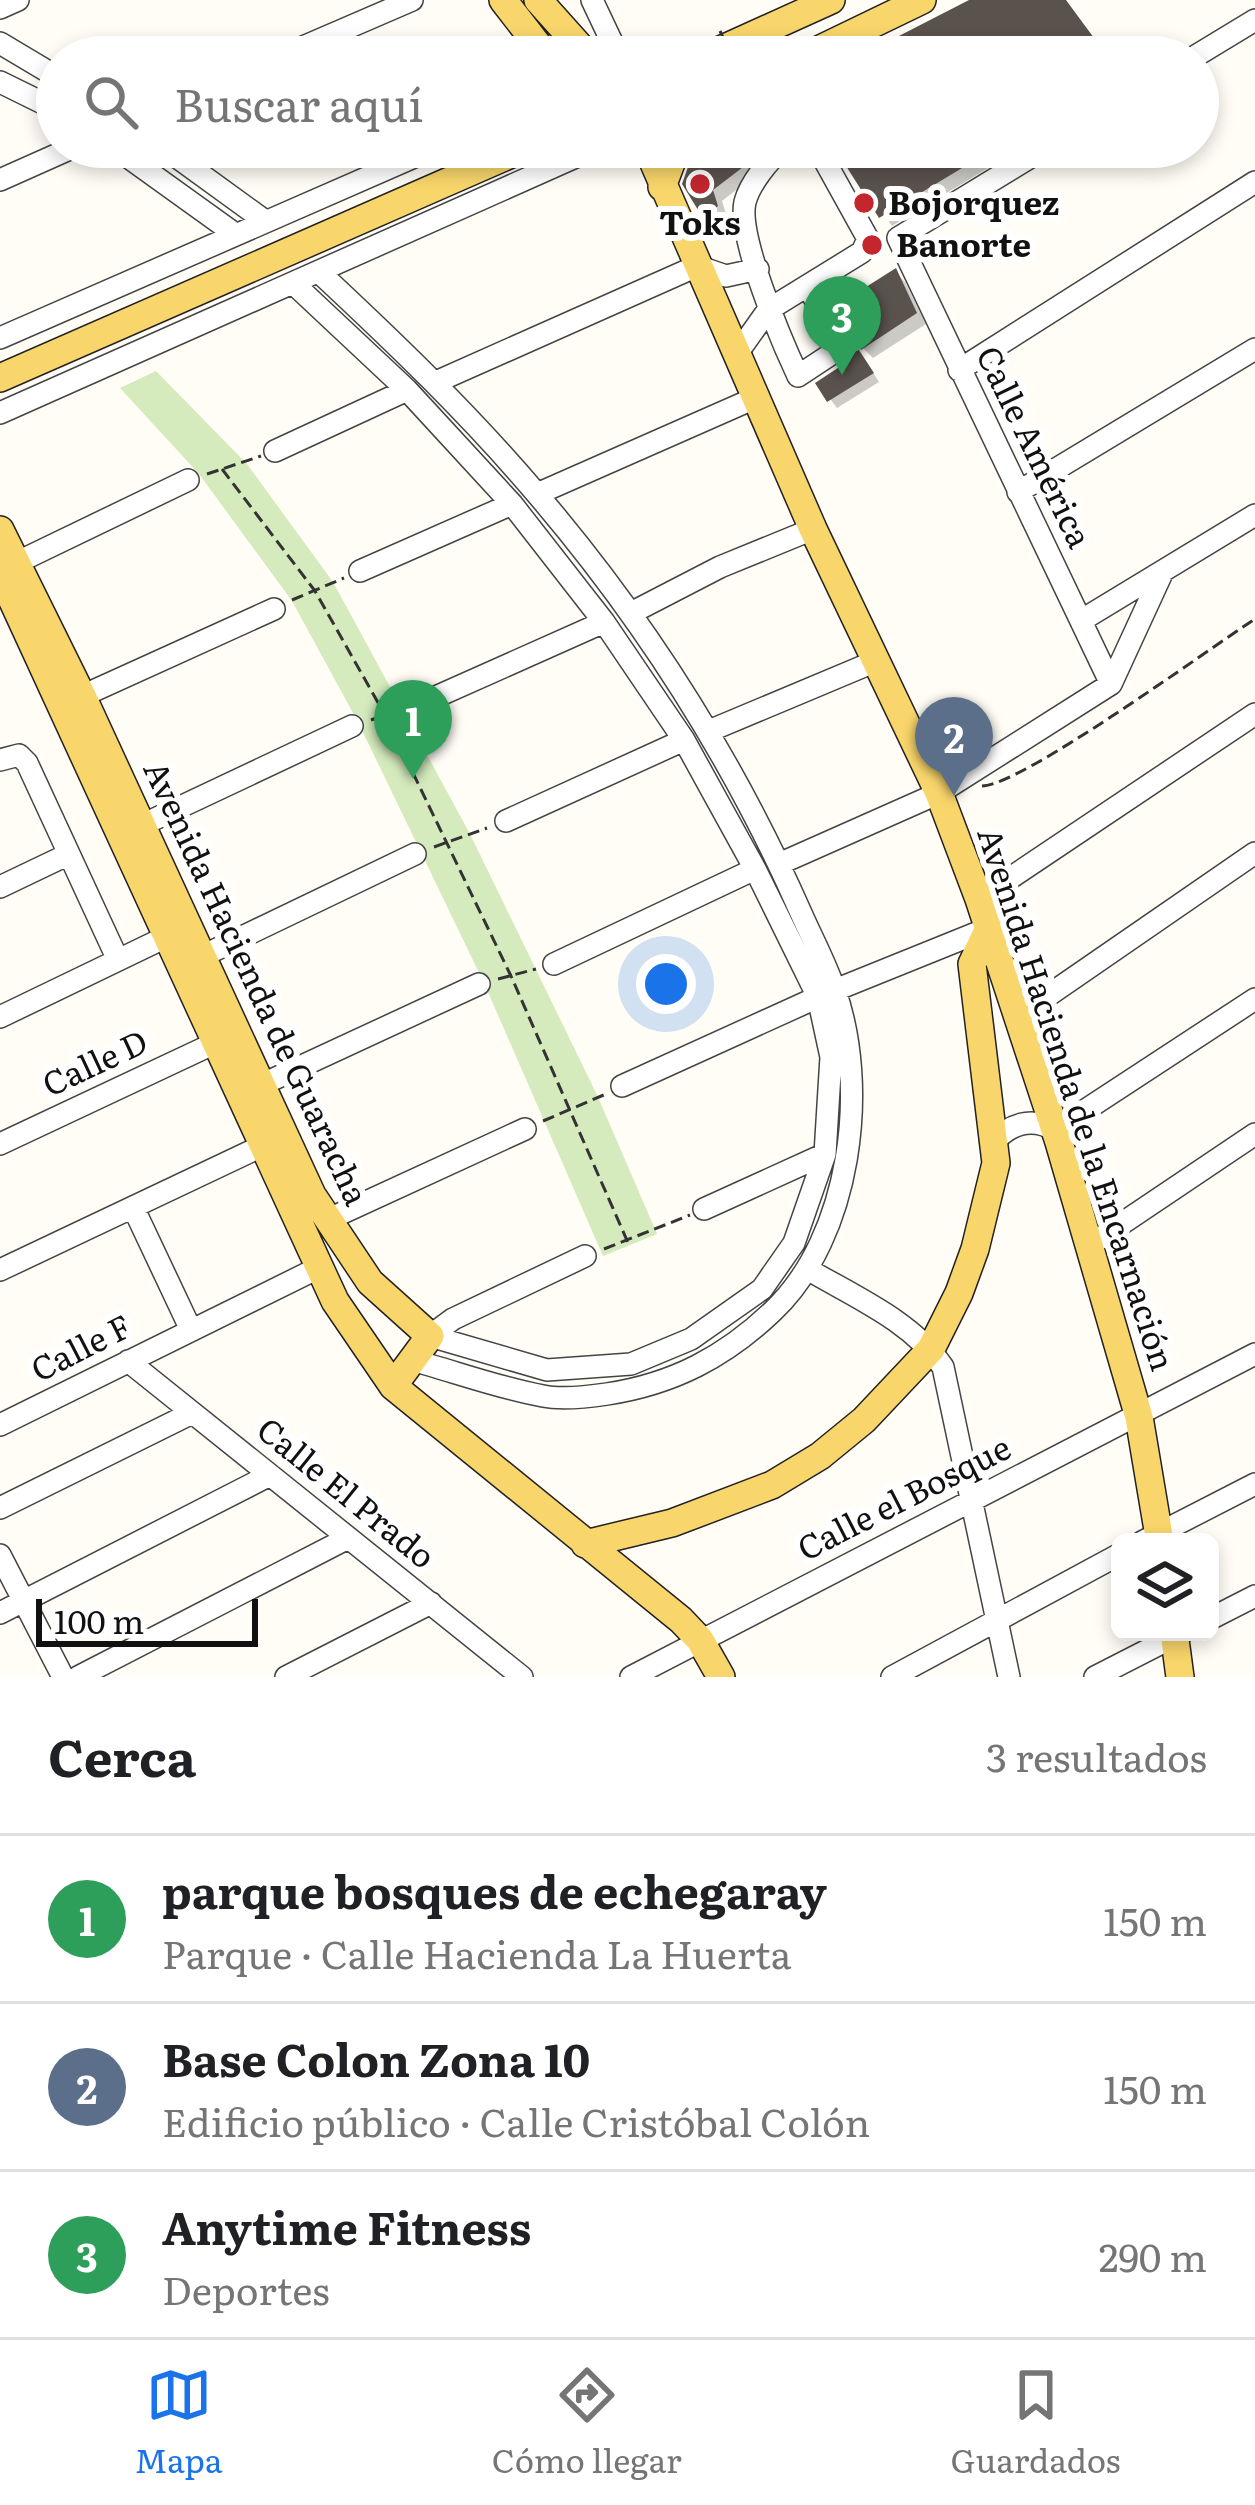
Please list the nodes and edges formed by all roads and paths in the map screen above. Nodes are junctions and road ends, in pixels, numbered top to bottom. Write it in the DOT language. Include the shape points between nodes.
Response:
graph roads {
  1 [pos="18,0"];
  2 [pos="412,0"];
  3 [pos="502,0"];
  4 [pos="538,0"];
  5 [pos="592,0"];
  6 [pos="831,0"];
  7 [pos="922,0"];
  8 [pos="0,8"];
  9 [pos="1255,20"];
  10 [pos="329,36"];
  11 [pos="530,36"];
  12 [pos="571,36"];
  13 [pos="609,36"];
  14 [pos="751,36"];
  15 [pos="847,36"];
  16 [pos="1219,42"];
  17 [pos="1,44"];
  18 [pos="36,65"];
  19 [pos="0,82"];
  20 [pos="36,100"];
  21 [pos="36,164"];
  22 [pos="143,168"];
  23 [pos="193,168"];
  24 [pos="388,168"];
  25 [pos="479,168"];
  26 [pos="552,168"];
  27 [pos="655,168"];
  28 [pos="669,168"];
  29 [pos="767,168"];
  30 [pos="829,168"];
  31 [pos="1013,168"];
  32 [pos="0,180"];
  33 [pos="1255,182"];
  34 [pos="662,187"];
  35 [pos="265,221"];
  36 [pos="235,234"];
  37 [pos="697,266"];
  38 [pos="758,269"];
  39 [pos="320,273"];
  40 [pos="294,284"];
  41 [pos="808,287"];
  42 [pos="768,310"];
  43 [pos="0,338"];
  44 [pos="1255,349"];
  45 [pos="736,356"];
  46 [pos="959,370"];
  47 [pos="0,378"];
  48 [pos="436,382"];
  49 [pos="407,390"];
  50 [pos="755,398"];
  51 [pos="0,413"];
  52 [pos="466,414"];
  53 [pos="446,432"];
  54 [pos="275,452"];
  55 [pos="222,469"];
  56 [pos="188,480"];
  57 [pos="1018,492"];
  58 [pos="537,494"];
  59 [pos="512,503"];
  60 [pos="1255,515"];
  61 [pos="813,529"];
  62 [pos="0,530"];
  63 [pos="9,567"];
  64 [pos="360,571"];
  65 [pos="1163,571"];
  66 [pos="314,591"];
  67 [pos="274,609"];
  68 [pos="631,613"];
  69 [pos="1255,619"];
  70 [pos="1082,620"];
  71 [pos="604,622"];
  72 [pos="646,637"];
  73 [pos="621,647"];
  74 [pos="876,662"];
  75 [pos="1111,684"];
  76 [pos="72,700"];
  77 [pos="429,700"];
  78 [pos="690,703"];
  79 [pos="665,713"];
  80 [pos="1255,714"];
  81 [pos="385,715"];
  82 [pos="352,726"];
  83 [pos="709,731"];
  84 [pos="684,740"];
  85 [pos="9,757"];
  86 [pos="947,788"];
  87 [pos="506,821"];
  88 [pos="140,826"];
  89 [pos="447,842"];
  90 [pos="1255,853"];
  91 [pos="69,854"];
  92 [pos="416,854"];
  93 [pos="779,864"];
  94 [pos="755,868"];
  95 [pos="0,887"];
  96 [pos="979,899"];
  97 [pos="989,928"];
  98 [pos="167,936"];
  99 [pos="118,960"];
  100 [pos="191,961"];
  101 [pos="554,964"];
  102 [pos="511,976"];
  103 [pos="479,984"];
  104 [pos="827,993"];
  105 [pos="1255,999"];
  106 [pos="0,1017"];
  107 [pos="1017,1017"];
  108 [pos="217,1042"];
  109 [pos="261,1085"];
  110 [pos="622,1086"];
  111 [pos="570,1109"];
  112 [pos="525,1130"];
  113 [pos="1255,1134"];
  114 [pos="1057,1136"];
  115 [pos="0,1144"];
  116 [pos="264,1145"];
  117 [pos="825,1154"];
  118 [pos="994,1154"];
  119 [pos="302,1200"];
  120 [pos="133,1208"];
  121 [pos="704,1209"];
  122 [pos="327,1220"];
  123 [pos="628,1243"];
  124 [pos="1090,1245"];
  125 [pos="585,1256"];
  126 [pos="320,1267"];
  127 [pos="0,1270"];
  128 [pos="809,1270"];
  129 [pos="370,1282"];
  130 [pos="335,1301"];
  131 [pos="191,1330"];
  132 [pos="430,1336"];
  133 [pos="931,1348"];
  134 [pos="1255,1354"];
  135 [pos="412,1360"];
  136 [pos="128,1361"];
  137 [pos="393,1386"];
  138 [pos="192,1413"];
  139 [pos="1139,1417"];
  140 [pos="0,1425"];
  141 [pos="270,1475"];
  142 [pos="1255,1484"];
  143 [pos="970,1500"];
  144 [pos="0,1508"];
  145 [pos="1153,1533"];
  146 [pos="1165,1533"];
  147 [pos="348,1538"];
  148 [pos="585,1544"];
  149 [pos="0,1555"];
  150 [pos="1111,1559"];
  151 [pos="1255,1596"];
  152 [pos="23,1601"];
  153 [pos="430,1603"];
  154 [pos="0,1613"];
  155 [pos="1219,1614"];
  156 [pos="997,1623"];
  157 [pos="700,1640"];
  158 [pos="1164,1641"];
  159 [pos="1178,1641"];
  160 [pos="62,1677"];
  161 [pos="78,1677"];
  162 [pos="286,1677"];
  163 [pos="522,1677"];
  164 [pos="631,1677"];
  165 [pos="721,1677"];
  166 [pos="892,1677"];
  167 [pos="1009,1677"];
  168 [pos="1095,1677"];
  169 [pos="1180,1677"];
  1 -- 8 [label="street"];
  2 -- 10 [label="street"];
  3 -- 11 [label="main road"];
  4 -- 12 [label="main road"];
  5 -- 13 [label="street"];
  6 -- 14 [label="main road"];
  7 -- 15 [label="main road"];
  9 -- 16 [label="street"];
  17 -- 18 [label="street"];
  19 -- 20 [label="street"];
  21 -- 32 [label="street"];
  22 -- 36 [label="street"];
  23 -- 35 [label="street"];
  24 -- 35 [label="street"];
  25 -- 47 [label="main road"];
  26 -- 39 [label="street"];
  27 -- 34 [label="main road, Avenida Hacienda de la Encarnación"];
  28 -- 34 [label="main road"];
  29 -- 38 [label="street" via="744,206"];
  30 -- 41 [label="street" via="868,239 862,252"];
  31 -- 46 [label="street, Calle América" via="898,238"];
  33 -- 46 [label="street"];
  34 -- 37 [label="main road, Avenida Hacienda de la Encarnación"];
  35 -- 36 [label="street"];
  36 -- 43 [label="street"];
  37 -- 38 [label="street" via="726,276"];
  37 -- 45 [label="main road, Avenida Hacienda de la Encarnación"];
  37 -- 48 [label="street"];
  38 -- 42 [label="street"];
  39 -- 40 [label="street"];
  39 -- 48 [label="street, Avenida Hacienda de Guaracha"];
  40 -- 49 [label="street, Avenida Hacienda de Guaracha"];
  40 -- 51 [label="street"];
  41 -- 42 [label="street"];
  41 -- 42 [label="street" via="842,347 798,376"];
  42 -- 45 [label="street"];
  44 -- 57 [label="street"];
  45 -- 50 [label="main road, Avenida Hacienda de la Encarnación"];
  46 -- 57 [label="street, Calle América"];
  48 -- 52 [label="street, Avenida Hacienda de Guaracha"];
  49 -- 53 [label="street, Avenida Hacienda de Guaracha"];
  49 -- 54 [label="street"];
  50 -- 58 [label="street"];
  50 -- 61 [label="main road, Avenida Hacienda de la Encarnación"];
  52 -- 53 [label="street"];
  52 -- 58 [label="street, Avenida Hacienda de Guaracha"];
  53 -- 59 [label="street, Avenida Hacienda de Guaracha"];
  54 -- 55 [label="path"];
  55 -- 56 [label="path"];
  55 -- 66 [label="path"];
  56 -- 63 [label="street"];
  57 -- 70 [label="street, Calle América"];
  58 -- 68 [label="street, Avenida Hacienda de Guaracha"];
  59 -- 64 [label="street"];
  59 -- 71 [label="street, Avenida Hacienda de Guaracha"];
  60 -- 65 [label="street"];
  61 -- 68 [label="street"];
  61 -- 74 [label="main road, Avenida Hacienda de la Encarnación"];
  62 -- 63 [label="main road, Avenida Hacienda de Guaracha"];
  63 -- 76 [label="main road, Avenida Hacienda de Guaracha"];
  64 -- 66 [label="path"];
  65 -- 70 [label="street"];
  65 -- 75 [label="street"];
  66 -- 67 [label="path"];
  66 -- 81 [label="path"];
  67 -- 76 [label="street"];
  68 -- 72 [label="street, Avenida Hacienda de Guaracha"];
  69 -- 86 [label="path" via="1003,782"];
  70 -- 75 [label="street, Calle América"];
  71 -- 73 [label="street, Avenida Hacienda de Guaracha"];
  71 -- 77 [label="street"];
  72 -- 73 [label="street" via="634,650"];
  72 -- 78 [label="street, Avenida Hacienda de Guaracha"];
  73 -- 79 [label="street, Avenida Hacienda de Guaracha"];
  74 -- 83 [label="street"];
  74 -- 86 [label="main road, Avenida Hacienda de la Encarnación"];
  75 -- 86 [label="street"];
  76 -- 88 [label="main road, Avenida Hacienda de Guaracha"];
  76 -- 98 [label="main road, Avenida Hacienda de Guaracha"];
  77 -- 81 [label="path"];
  78 -- 79 [label="street" via="679,698"];
  78 -- 83 [label="street, Avenida Hacienda de Guaracha"];
  79 -- 84 [label="street, Avenida Hacienda de Guaracha"];
  80 -- 96 [label="street"];
  81 -- 82 [label="path"];
  81 -- 89 [label="path"];
  82 -- 88 [label="street"];
  83 -- 93 [label="street, Avenida Hacienda de Guaracha"];
  84 -- 87 [label="street"];
  84 -- 94 [label="street, Avenida Hacienda de Guaracha"];
  85 -- 91 [label="street" via="27,763"];
  86 -- 93 [label="street"];
  86 -- 96 [label="main road, Avenida Hacienda de la Encarnación"];
  87 -- 89 [label="path"];
  88 -- 100 [label="main road, Avenida Hacienda de Guaracha"];
  89 -- 92 [label="path"];
  89 -- 102 [label="path"];
  90 -- 107 [label="street"];
  91 -- 95 [label="street"];
  91 -- 99 [label="street"];
  92 -- 100 [label="street"];
  93 -- 104 [label="street, Avenida Hacienda de Guaracha"];
  94 -- 101 [label="street"];
  94 -- 104 [label="street, Avenida Hacienda de Guaracha"];
  96 -- 97 [label="main road, Avenida Hacienda de la Encarnación"];
  97 -- 104 [label="street"];
  97 -- 107 [label="main road, Avenida Hacienda de la Encarnación"];
  97 -- 118 [label="main road" via="972,964"];
  98 -- 99 [label="street"];
  98 -- 100 [label="main road, Avenida Hacienda de Guaracha"];
  99 -- 106 [label="street"];
  100 -- 108 [label="main road, Avenida Hacienda de Guaracha"];
  100 -- 109 [label="main road, Avenida Hacienda de Guaracha"];
  101 -- 102 [label="path"];
  102 -- 103 [label="path"];
  102 -- 111 [label="path"];
  103 -- 109 [label="street"];
  104 -- 110 [label="street"];
  104 -- 117 [label="street, Avenida Hacienda de Guaracha"];
  104 -- 128 [label="street, Avenida Hacienda de Guaracha" via="848,1046 850,1094 832,1222"];
  105 -- 114 [label="street"];
  107 -- 114 [label="main road, Avenida Hacienda de la Encarnación"];
  108 -- 115 [label="street, Calle D"];
  108 -- 116 [label="main road, Avenida Hacienda de Guaracha"];
  109 -- 119 [label="main road, Avenida Hacienda de Guaracha"];
  110 -- 111 [label="path"];
  111 -- 112 [label="path"];
  111 -- 123 [label="path"];
  112 -- 122 [label="street"];
  113 -- 124 [label="street"];
  114 -- 118 [label="street" via="1018,1139"];
  114 -- 124 [label="main road, Avenida Hacienda de la Encarnación"];
  116 -- 119 [label="main road, Avenida Hacienda de Guaracha"];
  116 -- 120 [label="street"];
  117 -- 121 [label="street"];
  117 -- 132 [label="street, Avenida Hacienda de Guaracha" via="794,1243 762,1289 691,1339 631,1364 547,1370"];
  118 -- 133 [label="main road" via="975,1249"];
  119 -- 122 [label="main road, Avenida Hacienda de Guaracha"];
  119 -- 126 [label="main road, Avenida Hacienda de Guaracha"];
  120 -- 127 [label="street"];
  120 -- 131 [label="street"];
  121 -- 123 [label="path"];
  122 -- 129 [label="main road, Avenida Hacienda de Guaracha"];
  123 -- 125 [label="path"];
  124 -- 139 [label="main road, Avenida Hacienda de la Encarnación"];
  125 -- 132 [label="street"];
  126 -- 130 [label="main road, Avenida Hacienda de Guaracha"];
  126 -- 131 [label="street, Calle F"];
  128 -- 133 [label="street"];
  128 -- 135 [label="street, Avenida Hacienda de Guaracha" via="722,1355 640,1389 548,1397"];
  129 -- 130 [label="street"];
  129 -- 132 [label="main road, Avenida Hacienda de Guaracha"];
  130 -- 137 [label="main road, Avenida Hacienda de Guaracha"];
  131 -- 136 [label="street, Calle F"];
  132 -- 135 [label="main road"];
  133 -- 143 [label="street" via="943,1367"];
  133 -- 148 [label="main road" via="864,1420 772,1485 672,1523"];
  134 -- 139 [label="street, Calle el Bosque"];
  135 -- 137 [label="main road"];
  136 -- 138 [label="street, Calle El Prado"];
  136 -- 140 [label="street, Calle F"];
  137 -- 148 [label="main road, Avenida Hacienda de Guaracha"];
  138 -- 141 [label="street, Calle El Prado"];
  138 -- 144 [label="street"];
  139 -- 143 [label="street, Calle el Bosque"];
  139 -- 145 [label="main road, Avenida Hacienda de la Encarnación"];
  141 -- 147 [label="street, Calle El Prado"];
  141 -- 152 [label="street"];
  142 -- 146 [label="street"];
  143 -- 156 [label="street"];
  143 -- 157 [label="street, Calle el Bosque"];
  147 -- 153 [label="street, Calle El Prado"];
  147 -- 161 [label="street"];
  148 -- 157 [label="main road, Avenida Hacienda de Guaracha"];
  149 -- 152 [label="street"];
  150 -- 156 [label="street"];
  151 -- 155 [label="street"];
  152 -- 154 [label="street"];
  152 -- 160 [label="street"];
  153 -- 162 [label="street"];
  153 -- 163 [label="street, Calle El Prado"];
  156 -- 166 [label="street"];
  156 -- 167 [label="street"];
  157 -- 164 [label="street"];
  157 -- 165 [label="main road, Avenida Hacienda de Guaracha"];
  158 -- 168 [label="street"];
  159 -- 169 [label="main road"];
}
